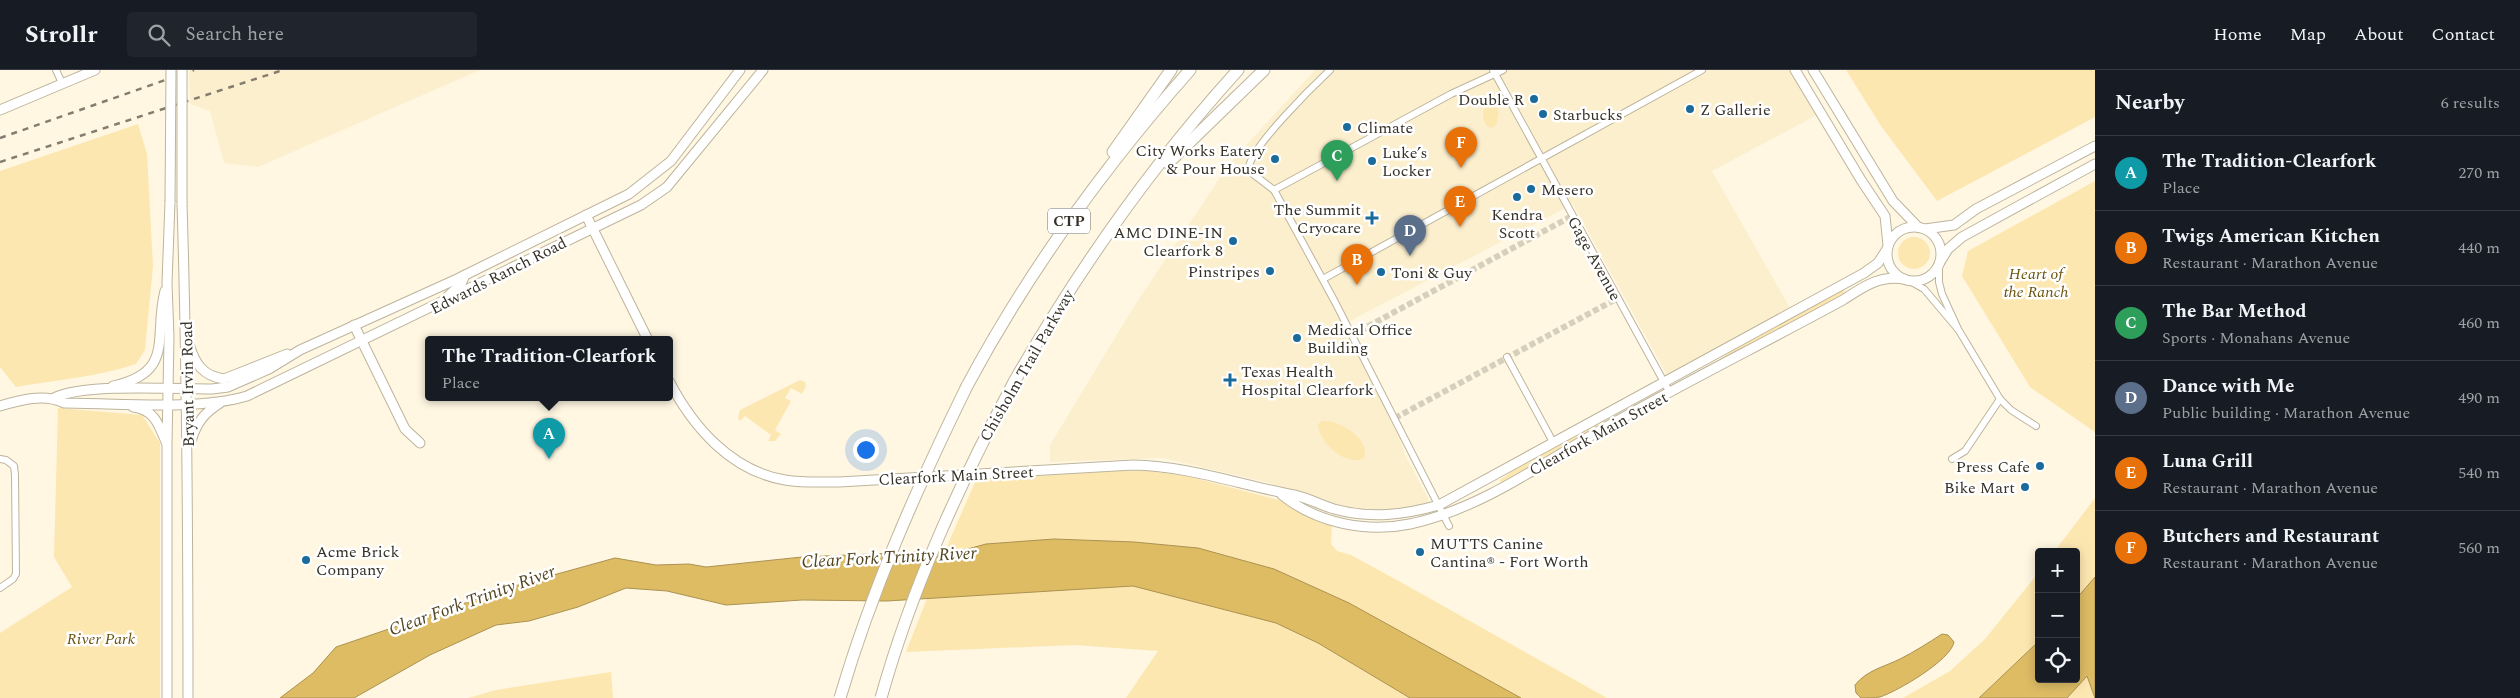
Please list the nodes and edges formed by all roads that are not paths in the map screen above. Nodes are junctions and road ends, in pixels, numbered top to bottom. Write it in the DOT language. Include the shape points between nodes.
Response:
graph roads {
  1 [pos="56,70"];
  2 [pos="95,70"];
  3 [pos="171,70"];
  4 [pos="182,70"];
  5 [pos="740,70"];
  6 [pos="763,70"];
  7 [pos="1171,70"];
  8 [pos="1190,70"];
  9 [pos="1238,70"];
  10 [pos="1264,70"];
  11 [pos="1330,70"];
  12 [pos="1504,70"];
  13 [pos="1702,70"];
  14 [pos="1796,70"];
  15 [pos="1813,70"];
  16 [pos="1494,72"];
  17 [pos="62,83"];
  18 [pos="0,110"];
  19 [pos="692,134"];
  20 [pos="704,143"];
  21 [pos="2095,146"];
  22 [pos="1540,159"];
  23 [pos="2095,164"];
  24 [pos="1274,190"];
  25 [pos="1132,199"];
  26 [pos="586,215"];
  27 [pos="592,228"];
  28 [pos="1921,228"];
  29 [pos="1056,238"];
  30 [pos="1888,247"];
  31 [pos="1940,263"];
  32 [pos="465,275"];
  33 [pos="1322,279"];
  34 [pos="1906,280"];
  35 [pos="167,283"];
  36 [pos="433,308"];
  37 [pos="354,325"];
  38 [pos="1958,329"];
  39 [pos="186,336"];
  40 [pos="646,336"];
  41 [pos="362,342"];
  42 [pos="300,350"];
  43 [pos="1507,358"];
  44 [pos="1664,383"];
  45 [pos="673,388"];
  46 [pos="169,389"];
  47 [pos="185,389"];
  48 [pos="96,390"];
  49 [pos="1670,393"];
  50 [pos="54,398"];
  51 [pos="2000,399"];
  52 [pos="223,402"];
  53 [pos="98,403"];
  54 [pos="168,404"];
  55 [pos="185,404"];
  56 [pos="0,406"];
  57 [pos="2036,426"];
  58 [pos="1553,442"];
  59 [pos="420,443"];
  60 [pos="167,445"];
  61 [pos="189,448"];
  62 [pos="1952,459"];
  63 [pos="3,460"];
  64 [pos="1282,495"];
  65 [pos="1439,505"];
  66 [pos="1444,516"];
  67 [pos="1449,526"];
  68 [pos="0,588"];
  69 [pos="167,698"];
  70 [pos="188,698"];
  71 [pos="840,698"];
  72 [pos="881,698"];
  1 -- 17 [label="street"];
  2 -- 17 [label="street"];
  3 -- 35 [label="street, Bryant Irvin Road, bridge"];
  4 -- 39 [label="street, Bryant Irvin Road, bridge"];
  5 -- 19 [label="street, Edwards Ranch Road"];
  6 -- 20 [label="street, Edwards Ranch Road"];
  7 -- 29 [label="highway"];
  8 -- 29 [label="highway, CTP" via="1143,124"];
  9 -- 25 [label="highway, Chisholm Trail Parkway / CTP"];
  10 -- 25 [label="highway"];
  11 -- 24 [label="street" via="1250,159 1250,171"];
  12 -- 16 [label="street"];
  13 -- 22 [label="street"];
  14 -- 30 [label="street" via="1885,216"];
  15 -- 28 [label="street" via="1893,201"];
  16 -- 22 [label="street, Gage Avenue"];
  16 -- 24 [label="street"];
  17 -- 18 [label="street"];
  19 -- 20 [label="street"];
  19 -- 26 [label="street, Edwards Ranch Road" via="671,161 629,194"];
  20 -- 27 [label="street, Edwards Ranch Road" via="667,187 641,205"];
  21 -- 28 [label="street" via="1954,224"];
  22 -- 33 [label="street"];
  22 -- 44 [label="street, Gage Avenue"];
  23 -- 31 [label="street" via="1962,237 1948,249"];
  24 -- 33 [label="street"];
  25 -- 72 [label="highway, Chisholm Trail Parkway / CTP, bridge" via="1063,299 970,466 913,600"];
  26 -- 27 [label="street"];
  26 -- 32 [label="street, Edwards Ranch Road"];
  27 -- 36 [label="street, Edwards Ranch Road"];
  27 -- 40 [label="street"];
  28 -- 30 [label="street" via="1903,229"];
  28 -- 31 [label="street" via="1939,243"];
  29 -- 71 [label="highway, CTP, bridge" via="1014,302 967,386 928,466 893,544 861,629"];
  30 -- 34 [label="street" via="1890,267"];
  30 -- 44 [label="street, Clearfork Main Street" via="1878,263 1864,273"];
  31 -- 34 [label="street" via="1923,280"];
  31 -- 38 [label="street" via="1940,288"];
  32 -- 36 [label="street" via="461,284"];
  32 -- 37 [label="street, Edwards Ranch Road"];
  33 -- 65 [label="street"];
  34 -- 38 [label="street" via="1924,289"];
  34 -- 49 [label="street, Clearfork Main Street" via="1887,278 1871,282"];
  35 -- 46 [label="street, Bryant Irvin Road"];
  35 -- 48 [label="street" via="160,345 154,364 133,380"];
  36 -- 41 [label="street, Edwards Ranch Road"];
  37 -- 41 [label="street"];
  37 -- 42 [label="street, Edwards Ranch Road"];
  38 -- 51 [label="street"];
  39 -- 42 [label="street" via="198,366 215,377 233,377 268,360"];
  39 -- 47 [label="street, Bryant Irvin Road"];
  41 -- 52 [label="street, Edwards Ranch Road" via="247,396"];
  41 -- 59 [label="street" via="405,429"];
  42 -- 47 [label="street, Edwards Ranch Road" via="269,369 228,387"];
  43 -- 58 [label="street"];
  44 -- 49 [label="street, Gage Avenue"];
  44 -- 58 [label="street, Clearfork Main Street"];
  45 -- 64 [label="street, Clearfork Main Street" via="694,424 716,445 742,464 784,480 838,482 1133,464 1194,471"];
  46 -- 47 [label="street, Edwards Ranch Road"];
  46 -- 48 [label="street, Edwards Ranch Road"];
  46 -- 54 [label="street, Bryant Irvin Road"];
  47 -- 55 [label="street, Bryant Irvin Road"];
  48 -- 50 [label="street" via="65,392"];
  49 -- 66 [label="street, Clearfork Main Street"];
  50 -- 53 [label="street" via="64,403"];
  50 -- 56 [label="street"];
  51 -- 57 [label="street"];
  51 -- 62 [label="street" via="1965,451"];
  52 -- 55 [label="street, Edwards Ranch Road"];
  52 -- 61 [label="street" via="205,413 195,427"];
  53 -- 54 [label="street, Edwards Ranch Road"];
  53 -- 60 [label="street" via="141,408 150,413"];
  54 -- 55 [label="street, Edwards Ranch Road"];
  54 -- 60 [label="street, Bryant Irvin Road"];
  55 -- 61 [label="street, Bryant Irvin Road"];
  58 -- 65 [label="street, Clearfork Main Street"];
  60 -- 69 [label="street, Bryant Irvin Road"];
  61 -- 70 [label="street, Bryant Irvin Road"];
  63 -- 68 [label="street" via="14,466 16,574"];
  64 -- 65 [label="street, Clearfork Main Street" via="1294,495 1355,514 1378,516 1411,513"];
  64 -- 66 [label="street, Clearfork Main Street" via="1322,518 1357,526 1408,524"];
  65 -- 66 [label="street"];
  66 -- 67 [label="street"];
}
